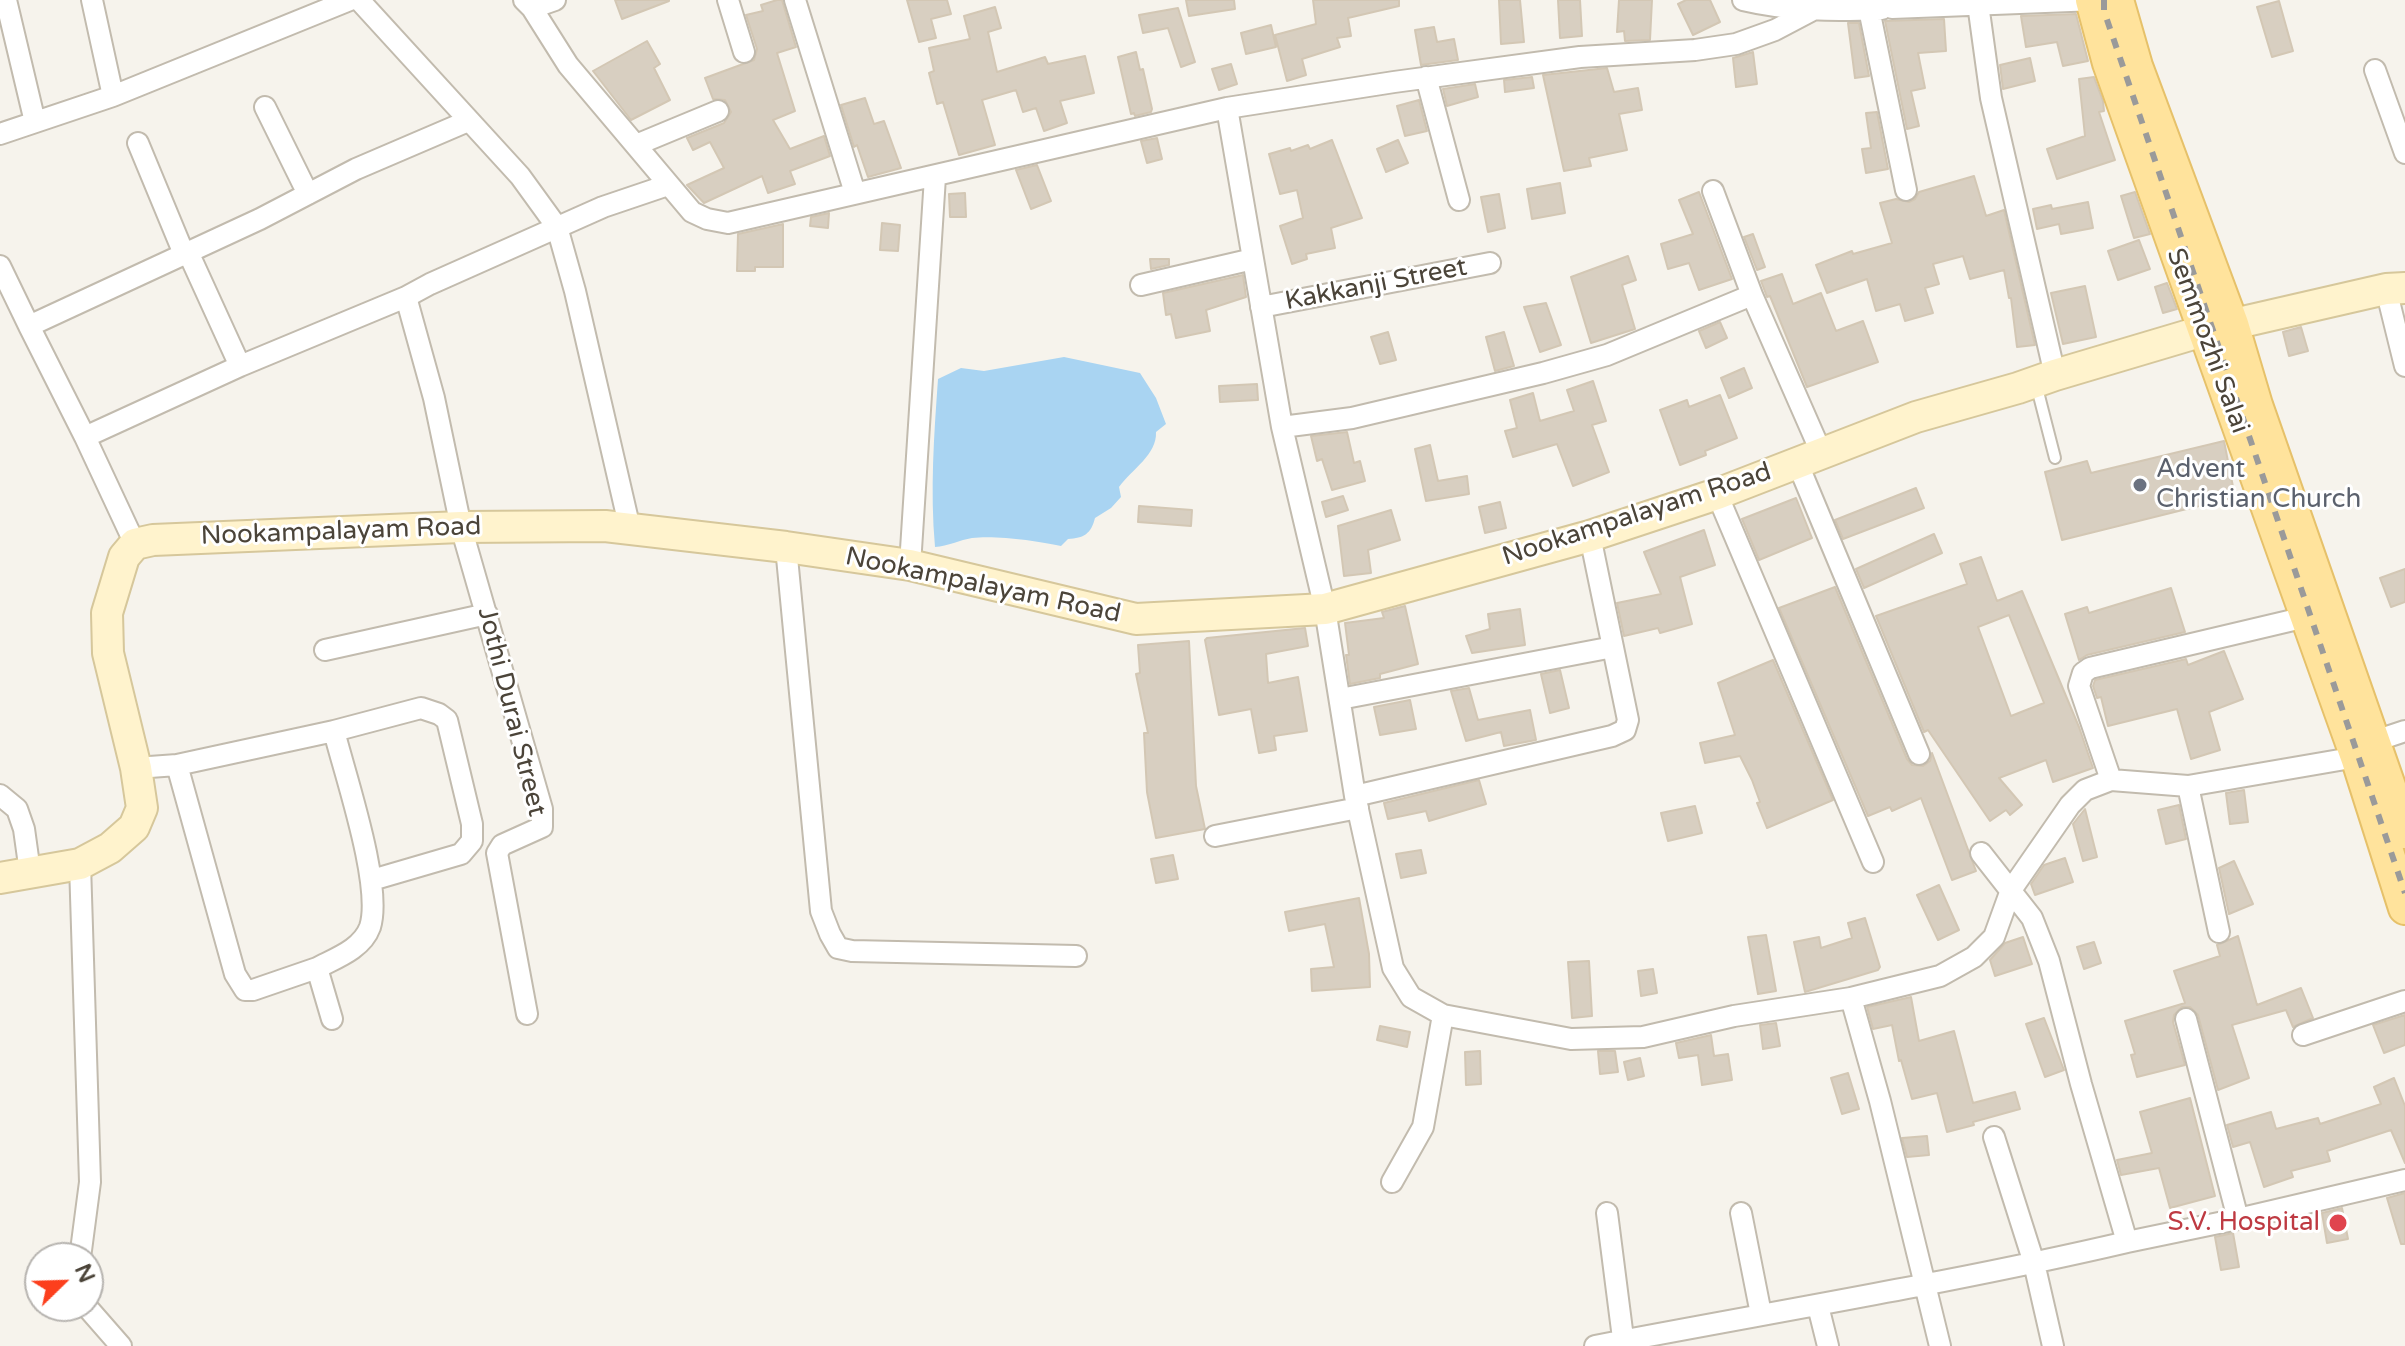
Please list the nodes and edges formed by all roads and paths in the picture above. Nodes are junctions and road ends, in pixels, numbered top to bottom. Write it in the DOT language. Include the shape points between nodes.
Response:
graph roads {
  1 [pos="6,0"];
  2 [pos="92,0"];
  3 [pos="350,0"];
  4 [pos="359,0"];
  5 [pos="555,0"];
  6 [pos="728,0"];
  7 [pos="795,0"];
  8 [pos="1743,0"];
  9 [pos="2094,0"];
  10 [pos="2117,0"];
  11 [pos="2057,1"];
  12 [pos="1766,3"];
  13 [pos="528,4"];
  14 [pos="1891,4"];
  15 [pos="1978,4"];
  16 [pos="1869,9"];
  17 [pos="1813,10"];
  18 [pos="744,52"];
  19 [pos="2375,70"];
  20 [pos="1426,77"];
  21 [pos="113,96"];
  22 [pos="265,107"];
  23 [pos="1227,108"];
  24 [pos="718,111"];
  25 [pos="468,121"];
  26 [pos="35,122"];
  27 [pos="0,134"];
  28 [pos="138,143"];
  29 [pos="636,145"];
  30 [pos="2405,153"];
  31 [pos="935,177"];
  32 [pos="668,185"];
  33 [pos="1906,190"];
  34 [pos="1713,191"];
  35 [pos="855,193"];
  36 [pos="308,194"];
  37 [pos="1459,200"];
  38 [pos="557,227"];
  39 [pos="186,253"];
  40 [pos="1253,259"];
  41 [pos="1490,263"];
  42 [pos="0,267"];
  43 [pos="1141,285"];
  44 [pos="2395,288"];
  45 [pos="1752,295"];
  46 [pos="406,297"];
  47 [pos="1261,307"];
  48 [pos="29,326"];
  49 [pos="2217,327"];
  50 [pos="240,366"];
  51 [pos="2405,366"];
  52 [pos="2045,378"];
  53 [pos="1282,427"];
  54 [pos="85,437"];
  55 [pos="1809,457"];
  56 [pos="2055,458"];
  57 [pos="1717,494"];
  58 [pos="461,527"];
  59 [pos="630,529"];
  60 [pos="1590,536"];
  61 [pos="135,544"];
  62 [pos="786,547"];
  63 [pos="910,565"];
  64 [pos="1325,609"];
  65 [pos="487,614"];
  66 [pos="2306,617"];
  67 [pos="1613,647"];
  68 [pos="325,650"];
  69 [pos="1340,699"];
  70 [pos="334,731"];
  71 [pos="2405,731"];
  72 [pos="2366,749"];
  73 [pos="1919,754"];
  74 [pos="177,765"];
  75 [pos="136,768"];
  76 [pos="2111,780"];
  77 [pos="2188,786"];
  78 [pos="0,795"];
  79 [pos="1357,802"];
  80 [pos="2405,832"];
  81 [pos="1215,836"];
  82 [pos="1981,853"];
  83 [pos="1873,862"];
  84 [pos="80,864"];
  85 [pos="30,872"];
  86 [pos="0,878"];
  87 [pos="372,880"];
  88 [pos="2011,890"];
  89 [pos="2405,908"];
  90 [pos="2219,932"];
  91 [pos="1076,956"];
  92 [pos="317,968"];
  93 [pos="1851,998"];
  94 [pos="2405,1001"];
  95 [pos="527,1014"];
  96 [pos="1443,1015"];
  97 [pos="332,1019"];
  98 [pos="2186,1019"];
  99 [pos="2303,1035"];
  100 [pos="1994,1137"];
  101 [pos="2405,1180"];
  102 [pos="1392,1182"];
  103 [pos="1607,1213"];
  104 [pos="1741,1213"];
  105 [pos="2238,1219"];
  106 [pos="82,1242"];
  107 [pos="2127,1242"];
  108 [pos="2034,1263"];
  109 [pos="1925,1283"];
  110 [pos="1818,1306"];
  111 [pos="1761,1314"];
  112 [pos="100,1322"];
  113 [pos="1624,1343"];
  114 [pos="121,1346"];
  115 [pos="1595,1346"];
  116 [pos="1828,1346"];
  117 [pos="1940,1346"];
  118 [pos="2053,1346"];
  1 -- 26 [label="street"];
  2 -- 21 [label="street"];
  3 -- 21 [label="street"];
  4 -- 25 [label="street"];
  5 -- 13 [label="street"];
  6 -- 18 [label="street"];
  7 -- 35 [label="street"];
  8 -- 12 [label="street"];
  9 -- 11 [label="street"];
  9 -- 49 [label="main road, Semmozhi Salai" via="2109,63"];
  10 -- 49 [label="main road, Semmozhi Salai"];
  11 -- 15 [label="street"];
  12 -- 17 [label="street"];
  13 -- 29 [label="street" via="568,65"];
  14 -- 15 [label="street"];
  14 -- 16 [label="street"];
  15 -- 52 [label="street"];
  16 -- 17 [label="street"];
  16 -- 33 [label="street"];
  17 -- 20 [label="street" via="1736,44"];
  19 -- 30 [label="street"];
  20 -- 23 [label="street"];
  20 -- 37 [label="street"];
  21 -- 26 [label="street"];
  22 -- 36 [label="street"];
  23 -- 31 [label="street"];
  23 -- 40 [label="street"];
  24 -- 29 [label="street"];
  25 -- 36 [label="street"];
  25 -- 38 [label="street" via="520,176"];
  26 -- 27 [label="street"];
  28 -- 39 [label="street"];
  29 -- 32 [label="street"];
  31 -- 35 [label="street"];
  31 -- 63 [label="street"];
  32 -- 35 [label="street" via="692,212 728,223"];
  32 -- 38 [label="street"];
  34 -- 45 [label="street"];
  36 -- 39 [label="street"];
  38 -- 46 [label="street"];
  38 -- 59 [label="street"];
  39 -- 48 [label="street"];
  39 -- 50 [label="street"];
  40 -- 43 [label="street"];
  40 -- 47 [label="street"];
  41 -- 47 [label="street, Kakkanji Street"];
  42 -- 48 [label="street"];
  44 -- 49 [label="street, Nookampalayam Road"];
  44 -- 51 [label="street"];
  45 -- 53 [label="street" via="1607,355 1543,373 1352,418"];
  45 -- 55 [label="street"];
  46 -- 50 [label="street"];
  46 -- 58 [label="street, Jothi Durai Street"];
  47 -- 53 [label="street"];
  48 -- 54 [label="street"];
  49 -- 52 [label="street, Nookampalayam Road"];
  49 -- 66 [label="main road, Semmozhi Salai"];
  49 -- 72 [label="main road, Semmozhi Salai" via="2256,405"];
  50 -- 54 [label="street"];
  52 -- 55 [label="street, Nookampalayam Road"];
  52 -- 56 [label="lane"];
  53 -- 64 [label="street"];
  54 -- 61 [label="street"];
  55 -- 57 [label="street, Nookampalayam Road"];
  55 -- 73 [label="street"];
  57 -- 60 [label="street, Nookampalayam Road"];
  57 -- 83 [label="street"];
  58 -- 59 [label="street, Nookampalayam Road"];
  58 -- 61 [label="street, Nookampalayam Road"];
  58 -- 65 [label="street, Jothi Durai Street"];
  59 -- 62 [label="street, Nookampalayam Road"];
  60 -- 64 [label="street, Nookampalayam Road"];
  60 -- 67 [label="street"];
  61 -- 75 [label="street" via="124,557 106,632"];
  62 -- 63 [label="street, Nookampalayam Road"];
  62 -- 91 [label="street" via="821,911 838,948"];
  63 -- 64 [label="street, Nookampalayam Road" via="1136,619"];
  64 -- 69 [label="street"];
  65 -- 68 [label="street"];
  65 -- 95 [label="street, Jothi Durai Street" via="544,819 542,827 502,845 497,853"];
  66 -- 72 [label="main road, Semmozhi Salai"];
  66 -- 76 [label="street" via="2083,673 2079,686"];
  67 -- 69 [label="street"];
  67 -- 79 [label="street" via="1628,720 1625,730"];
  69 -- 79 [label="street"];
  70 -- 74 [label="street"];
  70 -- 87 [label="street"];
  70 -- 87 [label="street" via="421,708 447,720 472,841 461,854"];
  71 -- 72 [label="street"];
  72 -- 77 [label="street"];
  72 -- 80 [label="main road, Semmozhi Salai"];
  72 -- 89 [label="main road, Semmozhi Salai"];
  74 -- 75 [label="street"];
  74 -- 92 [label="street" via="240,985 253,990"];
  75 -- 84 [label="street" via="142,808 134,827"];
  76 -- 77 [label="street"];
  76 -- 88 [label="street" via="2085,790 2070,805"];
  77 -- 90 [label="street"];
  78 -- 85 [label="street" via="17,809"];
  79 -- 81 [label="street"];
  79 -- 96 [label="street" via="1393,968 1411,997"];
  82 -- 88 [label="street"];
  84 -- 85 [label="street"];
  84 -- 106 [label="street" via="90,1182"];
  85 -- 86 [label="street"];
  87 -- 92 [label="street" via="370,926 362,940"];
  88 -- 93 [label="street" via="1994,937 1974,957 1940,976"];
  88 -- 107 [label="street" via="2032,918 2049,961"];
  92 -- 97 [label="street"];
  93 -- 96 [label="street" via="1643,1037 1571,1039"];
  93 -- 109 [label="street"];
  94 -- 99 [label="street"];
  96 -- 102 [label="street" via="1423,1127"];
  98 -- 105 [label="street"];
  100 -- 108 [label="street"];
  101 -- 105 [label="street"];
  103 -- 113 [label="street"];
  104 -- 111 [label="street"];
  105 -- 107 [label="street"];
  107 -- 108 [label="street"];
  108 -- 109 [label="street"];
  108 -- 118 [label="street"];
  109 -- 110 [label="street"];
  109 -- 117 [label="street"];
  110 -- 111 [label="street"];
  110 -- 116 [label="street"];
  111 -- 113 [label="street"];
  112 -- 114 [label="street"];
  113 -- 115 [label="street"];
}
